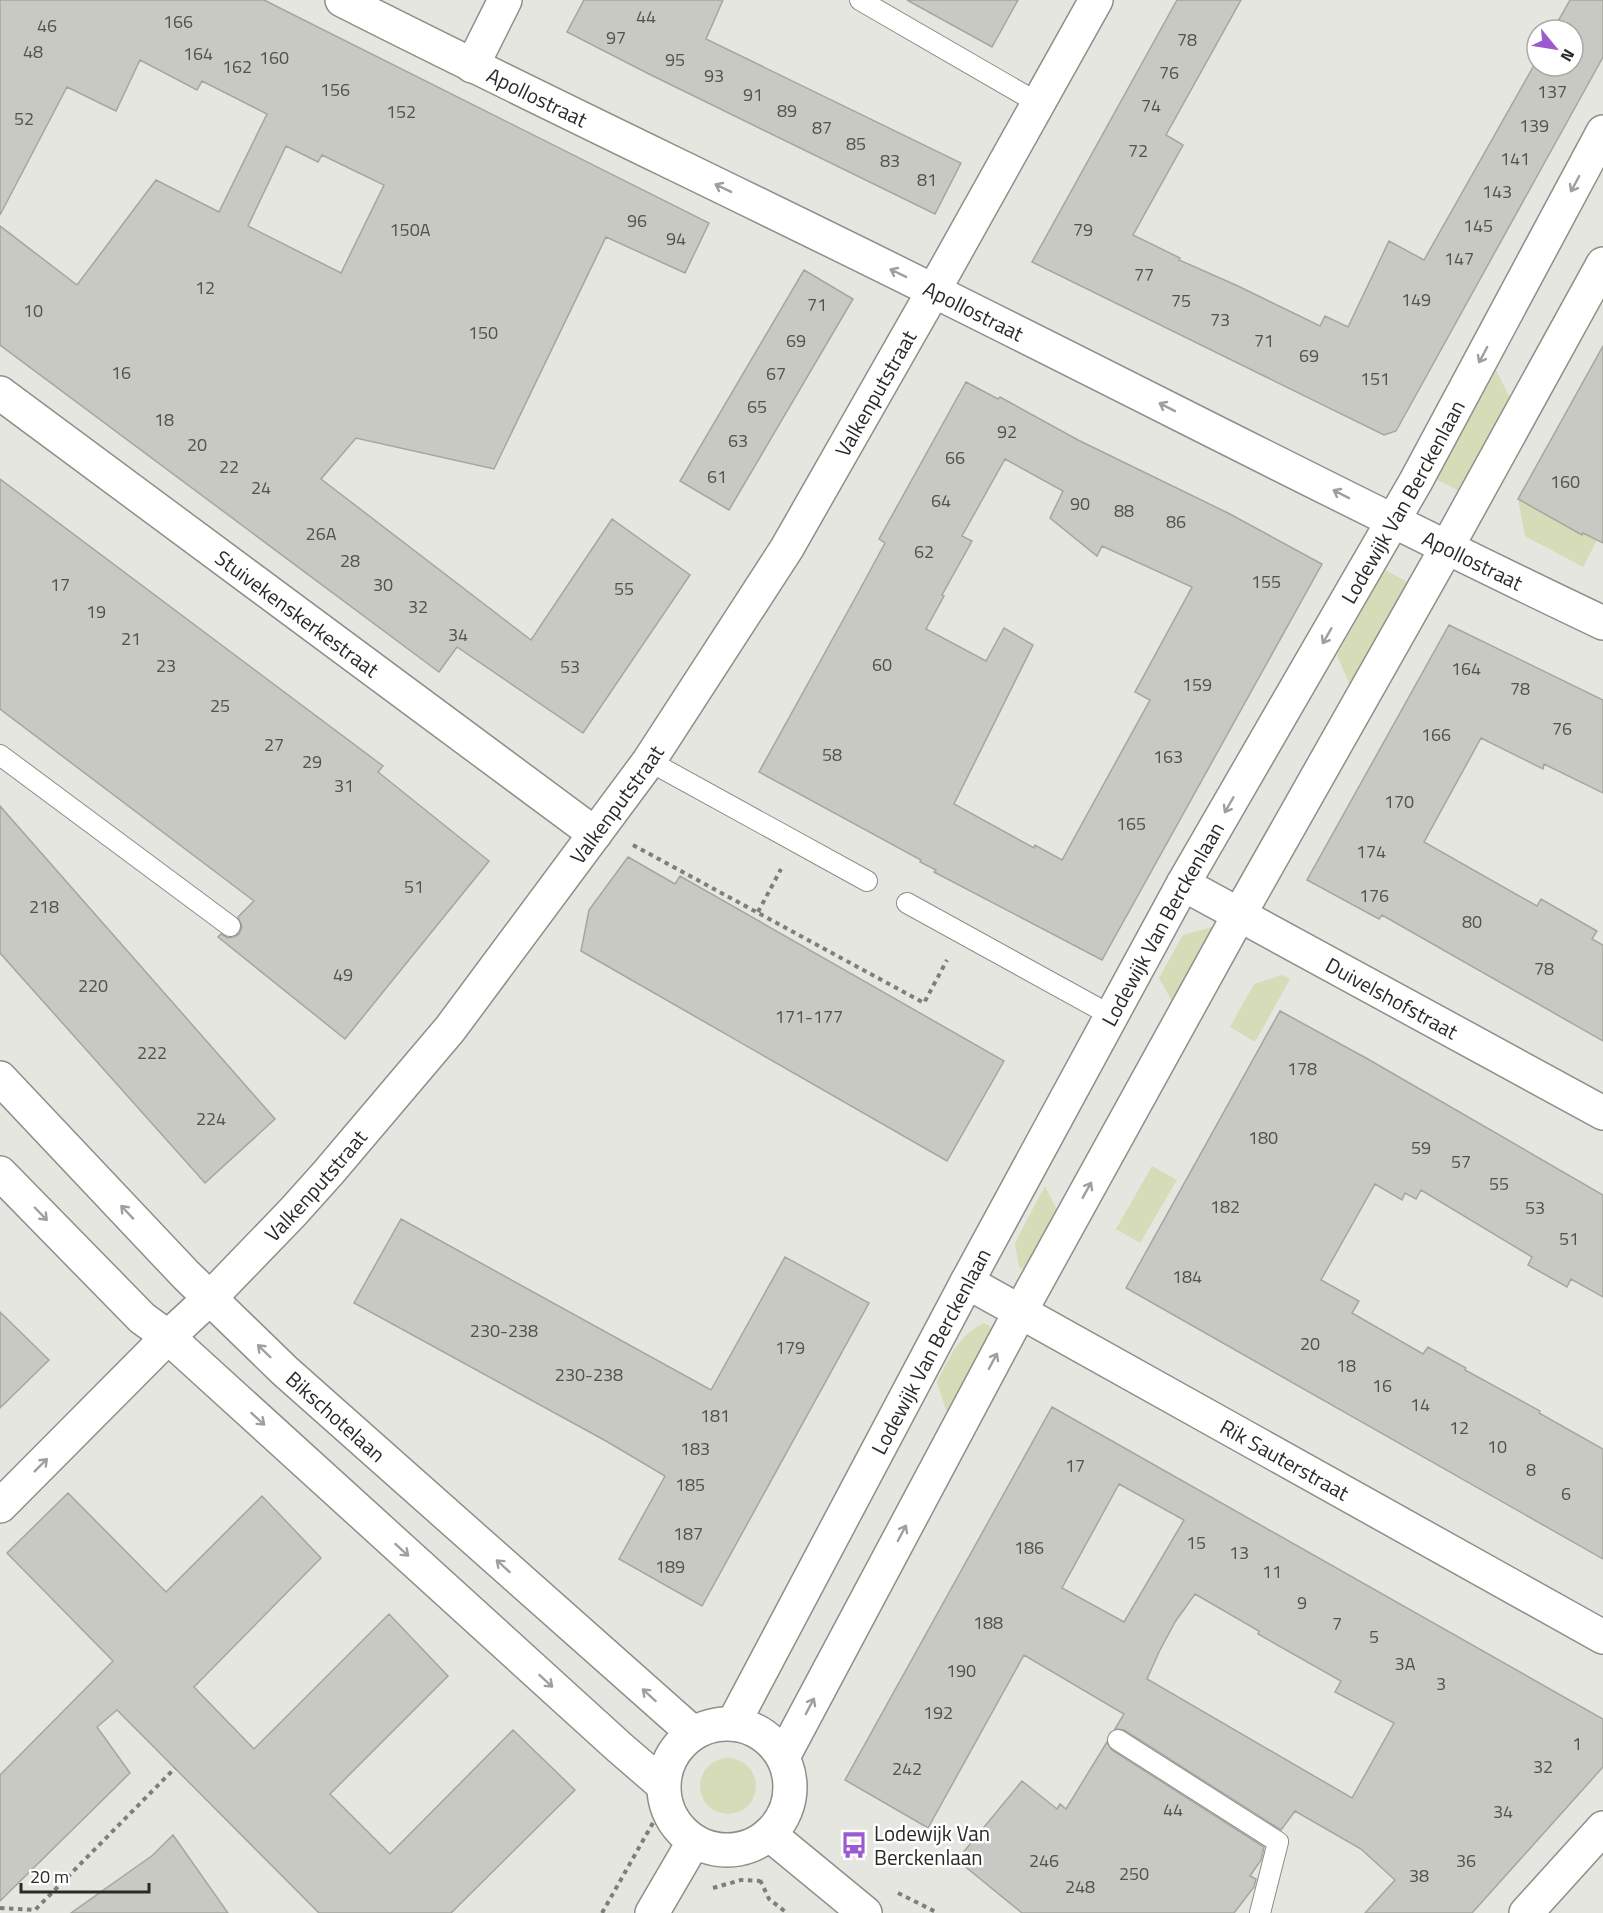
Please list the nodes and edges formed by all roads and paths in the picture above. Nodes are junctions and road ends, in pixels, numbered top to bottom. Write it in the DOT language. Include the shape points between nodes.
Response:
graph roads {
  1 [pos="342,0"];
  2 [pos="505,0"];
  3 [pos="860,0"];
  4 [pos="1096,0"];
  5 [pos="472,66"];
  6 [pos="1038,103"];
  7 [pos="1603,132"];
  8 [pos="1603,264"];
  9 [pos="934,290"];
  10 [pos="0,393"];
  11 [pos="1393,522"];
  12 [pos="1446,549"];
  13 [pos="1603,623"];
  14 [pos="0,755"];
  15 [pos="649,761"];
  16 [pos="595,834"];
  17 [pos="628,842"];
  18 [pos="796,842"];
  19 [pos="867,881"];
  20 [pos="1183,884"];
  21 [pos="907,903"];
  22 [pos="758,912"];
  23 [pos="1239,915"];
  24 [pos="230,926"];
  25 [pos="961,933"];
  26 [pos="1112,1016"];
  27 [pos="0,1078"];
  28 [pos="1603,1113"];
  29 [pos="0,1173"];
  30 [pos="967,1282"];
  31 [pos="210,1298"];
  32 [pos="1020,1312"];
  33 [pos="168,1337"];
  34 [pos="0,1506"];
  35 [pos="1603,1637"];
  36 [pos="733,1724"];
  37 [pos="693,1733"];
  38 [pos="1118,1740"];
  39 [pos="783,1757"];
  40 [pos="175,1768"];
  41 [pos="664,1793"];
  42 [pos="1603,1828"];
  43 [pos="769,1834"];
  44 [pos="694,1841"];
  45 [pos="760,1881"];
  46 [pos="706,1894"];
  47 [pos="0,1908"];
  48 [pos="36,1912"];
  49 [pos="602,1913"];
  50 [pos="652,1913"];
  51 [pos="865,1913"];
  52 [pos="1260,1913"];
  53 [pos="1526,1913"];
  1 -- 5 [label="street, Apollostraat"];
  2 -- 5 [label="street"];
  3 -- 6 [label="lane"];
  4 -- 6 [label="street, Valkenputstraat"];
  9 -- 5 [label="street, Apollostraat, one-way"];
  6 -- 9 [label="street, Valkenputstraat"];
  7 -- 11 [label="street, Lodewijk Van Berckenlaan, one-way"];
  8 -- 12 [label="street"];
  11 -- 9 [label="street, Apollostraat, one-way"];
  9 -- 15 [label="street, Valkenputstraat" via="787,548"];
  10 -- 16 [label="street, Stuivekenskerkestraat"];
  11 -- 12 [label="street, Apollostraat"];
  11 -- 20 [label="street, Lodewijk Van Berckenlaan, one-way"];
  12 -- 13 [label="street, Apollostraat"];
  12 -- 23 [label="street"];
  14 -- 24 [label="lane"];
  15 -- 16 [label="street, Valkenputstraat"];
  15 -- 18 [label="lane"];
  16 -- 31 [label="street, Valkenputstraat" via="450,1029 307,1196"];
  17 -- 22 [label="path"];
  18 -- 19 [label="lane"];
  18 -- 22 [label="path"];
  20 -- 23 [label="street, Duivelshofstraat"];
  20 -- 26 [label="street, Lodewijk Van Berckenlaan"];
  21 -- 25 [label="lane"];
  22 -- 25 [label="path" via="924,1003"];
  23 -- 28 [label="street, Duivelshofstraat"];
  32 -- 23 [label="street, one-way"];
  25 -- 26 [label="lane"];
  26 -- 30 [label="street, Lodewijk Van Berckenlaan"];
  31 -- 27 [label="street, Bikschotelaan, one-way"];
  29 -- 33 [label="street, one-way" via="142,1318"];
  30 -- 32 [label="street, Rik Sauterstraat"];
  30 -- 36 [label="street, Lodewijk Van Berckenlaan"];
  31 -- 33 [label="street, Valkenputstraat"];
  37 -- 31 [label="street, Bikschotelaan, one-way" via="285,1371"];
  32 -- 35 [label="street, Rik Sauterstraat"];
  39 -- 32 [label="street, one-way"];
  34 -- 33 [label="street, Valkenputstraat, one-way"];
  33 -- 41 [label="street, one-way" via="619,1747"];
  36 -- 37 [label="street" via="712,1725"];
  36 -- 39 [label="street" via="770,1741"];
  37 -- 41 [label="street" via="678,1747 668,1765"];
  38 -- 52 [label="lane" via="1278,1842"];
  39 -- 43 [label="street" via="790,1792 785,1810"];
  40 -- 48 [label="path"];
  41 -- 44 [label="street" via="671,1817"];
  41 -- 49 [label="path"];
  42 -- 53 [label="street"];
  43 -- 44 [label="street" via="743,1848 726,1850"];
  43 -- 51 [label="street"];
  44 -- 50 [label="street"];
  45 -- 46 [label="path" via="724,1884"];
  47 -- 48 [label="path"];
}
